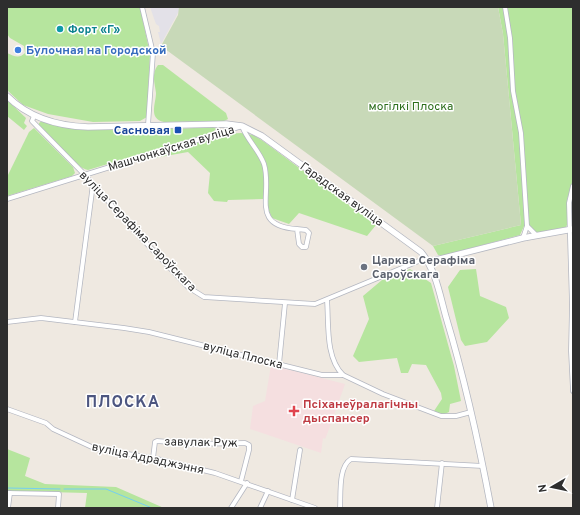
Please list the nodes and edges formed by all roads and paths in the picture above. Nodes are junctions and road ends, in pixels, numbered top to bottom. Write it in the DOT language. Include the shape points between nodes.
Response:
graph roads {
  1 [pos="142,7"];
  2 [pos="505,7"];
  3 [pos="7,96"];
  4 [pos="34,116"];
  5 [pos="148,126"];
  6 [pos="242,126"];
  7 [pos="84,174"];
  8 [pos="93,184"];
  9 [pos="573,186"];
  10 [pos="7,199"];
  11 [pos="526,226"];
  12 [pos="297,229"];
  13 [pos="572,229"];
  14 [pos="536,235"];
  15 [pos="523,238"];
  16 [pos="428,260"];
  17 [pos="572,275"];
  18 [pos="327,300"];
  19 [pos="285,303"];
  20 [pos="573,305"];
  21 [pos="7,322"];
  22 [pos="75,322"];
  23 [pos="572,351"];
  24 [pos="279,364"];
  25 [pos="343,375"];
  26 [pos="573,389"];
  27 [pos="7,410"];
  28 [pos="471,412"];
  29 [pos="300,450"];
  30 [pos="153,458"];
  31 [pos="442,463"];
  32 [pos="483,466"];
  33 [pos="241,481"];
  34 [pos="247,483"];
  35 [pos="268,491"];
  36 [pos="8,493"];
  37 [pos="292,500"];
  38 [pos="308,507"];
  39 [pos="8,508"];
  40 [pos="58,508"];
  41 [pos="231,508"];
  42 [pos="260,508"];
  43 [pos="315,508"];
  44 [pos="340,508"];
  45 [pos="437,508"];
  46 [pos="491,508"];
  1 -- 5 [label="street" via="153,53"];
  2 -- 11 [label="street" via="521,133"];
  3 -- 4 [label="main road, Гарадская вуліца"];
  4 -- 5 [label="main road, Гарадская вуліца" via="78,126"];
  4 -- 7 [label="street, вуліца Серафіма Сароўскага" via="32,121"];
  5 -- 6 [label="main road, Гарадская вуліца"];
  6 -- 7 [label="street, Машчонкаўская вуліца"];
  6 -- 12 [label="street" via="264,164 266,214 279,226"];
  6 -- 16 [label="main road, Гарадская вуліца" via="268,140 417,249"];
  7 -- 8 [label="street, вуліца Серафіма Сароўскага"];
  7 -- 10 [label="street, Машчонкаўская вуліца"];
  8 -- 19 [label="street, вуліца Серафіма Сароўскага" via="195,293 209,298"];
  8 -- 22 [label="street"];
  9 -- 13 [label="street" via="569,203"];
  11 -- 14 [label="street"];
  11 -- 15 [label="street"];
  12 -- 12 [label="street" via="309,233 306,247 299,244"];
  13 -- 14 [label="main road"];
  13 -- 17 [label="street"];
  14 -- 15 [label="main road"];
  15 -- 16 [label="main road"];
  16 -- 18 [label="street, вуліца Серафіма Сароўскага"];
  16 -- 28 [label="main road" via="453,339"];
  17 -- 20 [label="street"];
  18 -- 19 [label="street, вуліца Серафіма Сароўскага" via="315,304"];
  18 -- 25 [label="street" via="331,353"];
  19 -- 24 [label="street"];
  20 -- 23 [label="street"];
  21 -- 22 [label="street, вуліца Плоска" via="41,318"];
  22 -- 24 [label="street, вуліца Плоска" via="149,332"];
  23 -- 26 [label="street"];
  24 -- 25 [label="street, вуліца Плоска" via="326,375"];
  25 -- 28 [label="street, вуліца Плоска" via="436,415 450,416"];
  27 -- 30 [label="street, вуліца Адраджэння" via="46,424 96,449"];
  28 -- 32 [label="main road"];
  29 -- 37 [label="street"];
  30 -- 33 [label="street, вуліца Адраджэння"];
  30 -- 33 [label="street, завулак Руж" via="155,442 158,441 194,444 245,443 249,445 249,450"];
  31 -- 32 [label="street"];
  31 -- 44 [label="street" via="351,459 346,463 344,470"];
  31 -- 45 [label="street"];
  32 -- 46 [label="main road"];
  33 -- 34 [label="street, вуліца Адраджэння"];
  34 -- 35 [label="street, вуліца Адраджэння"];
  34 -- 41 [label="street"];
  35 -- 37 [label="street, вуліца Адраджэння"];
  35 -- 42 [label="street"];
  36 -- 39 [label="street"];
  36 -- 40 [label="street" via="59,494"];
  37 -- 38 [label="street, вуліца Адраджэння"];
  38 -- 43 [label="street, вуліца Адраджэння"];
}
